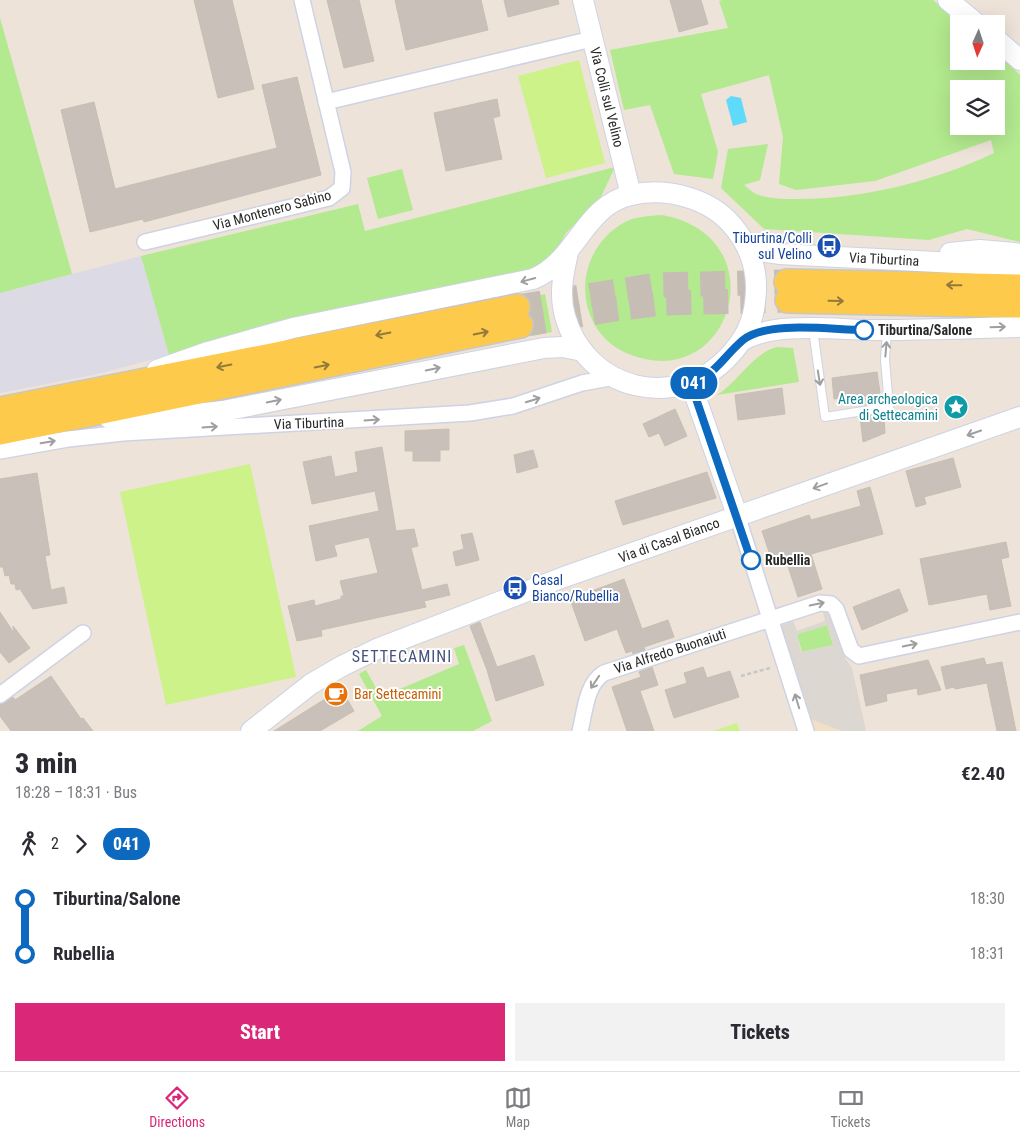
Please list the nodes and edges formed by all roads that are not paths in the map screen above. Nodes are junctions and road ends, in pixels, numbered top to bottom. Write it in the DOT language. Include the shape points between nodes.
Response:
graph roads {
  1 [pos="302,0"];
  2 [pos="582,0"];
  3 [pos="948,0"];
  4 [pos="966,15"];
  5 [pos="592,38"];
  6 [pos="1005,47"];
  7 [pos="1020,60"];
  8 [pos="326,102"];
  9 [pos="631,195"];
  10 [pos="145,242"];
  11 [pos="748,249"];
  12 [pos="568,253"];
  13 [pos="1020,254"];
  14 [pos="924,261"];
  15 [pos="1020,268"];
  16 [pos="1020,287"];
  17 [pos="1020,305"];
  18 [pos="1020,326"];
  19 [pos="813,329"];
  20 [pos="888,330"];
  21 [pos="742,341"];
  22 [pos="583,351"];
  23 [pos="615,377"];
  24 [pos="691,384"];
  25 [pos="109,389"];
  26 [pos="0,410"];
  27 [pos="1020,417"];
  28 [pos="0,432"];
  29 [pos="0,451"];
  30 [pos="737,515"];
  31 [pos="770,618"];
  32 [pos="1020,622"];
  33 [pos="83,633"];
  34 [pos="0,695"];
  35 [pos="255,730"];
  36 [pos="580,731"];
  37 [pos="806,731"];
  1 -- 8 [label="street, Via Montenero Sabino"];
  2 -- 5 [label="street, Via Colli sul Velino"];
  3 -- 4 [label="street"];
  5 -- 8 [label="street"];
  5 -- 9 [label="street, Via Colli sul Velino"];
  6 -- 7 [label="street"];
  8 -- 10 [label="street, Via Montenero Sabino" via="344,178 342,188 334,195"];
  9 -- 11 [label="street, Via Tiburtina" via="672,194 703,203 729,222"];
  9 -- 12 [label="street, Via Tiburtina" via="596,214"];
  11 -- 14 [label="street, Via Tiburtina" via="779,254"];
  11 -- 21 [label="street, Via Tiburtina" via="754,265 756,296 750,324"];
  12 -- 22 [label="street, Via Tiburtina" via="562,283 563,308 570,329"];
  12 -- 25 [label="street, Via Tiburtina, one-way" via="553,268 533,279 286,330 208,352"];
  13 -- 14 [label="street" via="964,250"];
  14 -- 15 [label="street, Via Tiburtina"];
  16 -- 17 [label="main road, Via Tiburtina, one-way" via="788,291"];
  20 -- 18 [label="street, Via Tiburtina, one-way"];
  19 -- 20 [label="street, Via Tiburtina"];
  19 -- 20 [label="lane, one-way" via="825,417 889,407 885,360"];
  19 -- 21 [label="street, Via Tiburtina" via="766,331"];
  21 -- 24 [label="street, Via Tiburtina" via="717,368"];
  22 -- 23 [label="street, Via Tiburtina"];
  28 -- 22 [label="street, Via Tiburtina, one-way" via="116,417 223,411 544,348 562,346"];
  23 -- 24 [label="street, Via Tiburtina" via="633,385 656,389"];
  29 -- 23 [label="street, Via Tiburtina, one-way" via="114,434 470,413 512,406 582,382"];
  24 -- 30 [label="street"];
  25 -- 26 [label="main road, Via Tiburtina"];
  28 -- 25 [label="main road, Via Tiburtina, one-way" via="519,316"];
  27 -- 30 [label="street, Via di Casal Bianco, one-way"];
  30 -- 31 [label="street"];
  30 -- 35 [label="street, Via di Casal Bianco" via="379,648 311,684"];
  31 -- 32 [label="street, Via Alfredo Buonaiuti, one-way" via="820,603 831,604 837,611 851,650 862,656"];
  31 -- 36 [label="street, Via Alfredo Buonaiuti, one-way" via="604,673 592,684"];
  37 -- 31 [label="street, one-way"];
  33 -- 34 [label="street"];
}
